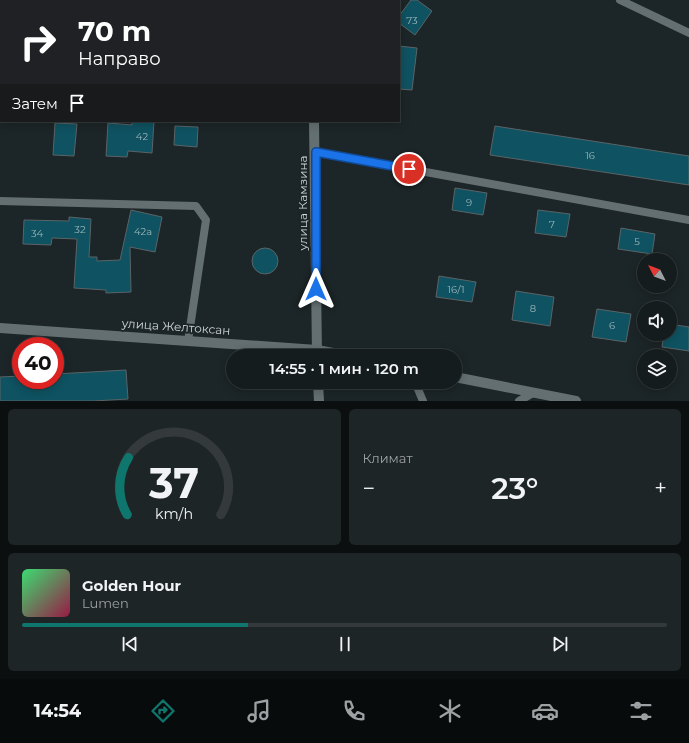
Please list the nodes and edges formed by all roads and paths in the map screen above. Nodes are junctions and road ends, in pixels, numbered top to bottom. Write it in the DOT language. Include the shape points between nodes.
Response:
graph roads {
  1 [pos="620,0"];
  2 [pos="689,33"];
  3 [pos="314,122"];
  4 [pos="316,152"];
  5 [pos="0,201"];
  6 [pos="689,220"];
  7 [pos="0,328"];
  8 [pos="188,341"];
  9 [pos="274,349"];
  10 [pos="317,349"];
  11 [pos="462,378"];
  12 [pos="319,389"];
  13 [pos="418,389"];
  14 [pos="533,393"];
  15 [pos="320,401"];
  16 [pos="423,401"];
  17 [pos="519,401"];
  18 [pos="576,401"];
  1 -- 2 [label="lane"];
  3 -- 4 [label="street, улица Камзина"];
  4 -- 6 [label="lane"];
  4 -- 10 [label="street, улица Камзина"];
  5 -- 8 [label="lane" via="196,206 206,220"];
  7 -- 8 [label="street, улица Желтоксан"];
  8 -- 9 [label="street, улица Желтоксан"];
  11 -- 14 [label="street"];
  12 -- 15 [label="street"];
  13 -- 16 [label="lane"];
  14 -- 17 [label="lane"];
  14 -- 18 [label="street"];
}
